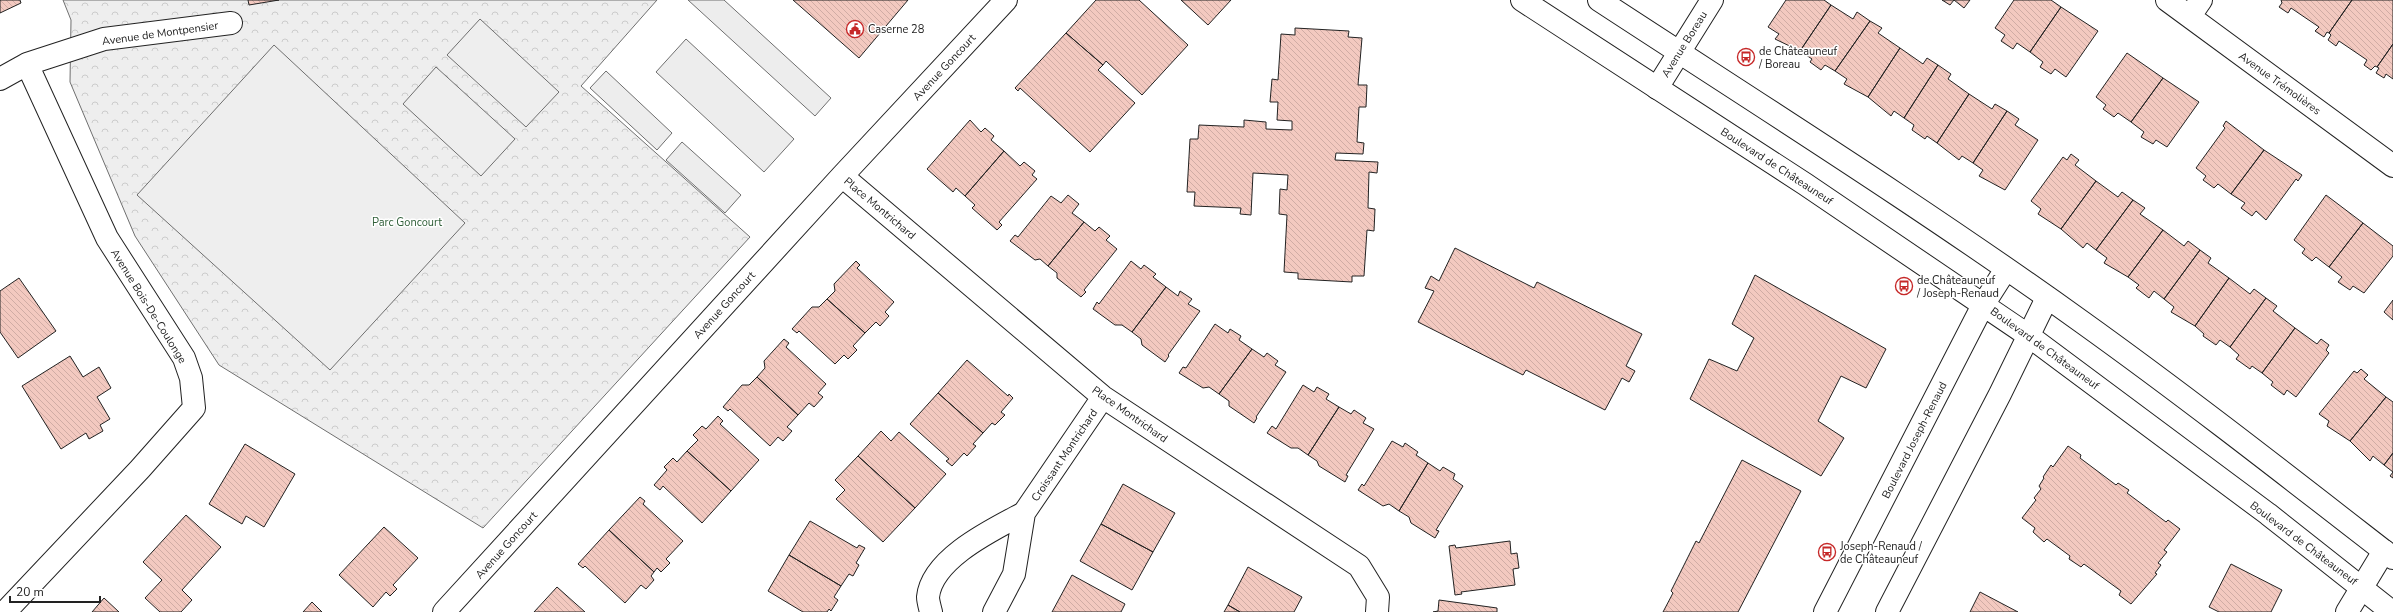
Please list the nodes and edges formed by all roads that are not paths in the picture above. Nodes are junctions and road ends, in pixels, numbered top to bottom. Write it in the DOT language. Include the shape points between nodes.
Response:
graph roads {
  1 [pos="1006,0"];
  2 [pos="1522,0"];
  3 [pos="1599,0"];
  4 [pos="1712,0"];
  5 [pos="2167,0"];
  6 [pos="2195,8"];
  7 [pos="231,22"];
  8 [pos="1679,51"];
  9 [pos="27,64"];
  10 [pos="0,79"];
  11 [pos="1657,88"];
  12 [pos="2393,166"];
  13 [pos="842,176"];
  14 [pos="2006,269"];
  15 [pos="2048,298"];
  16 [pos="1983,305"];
  17 [pos="2029,336"];
  18 [pos="1104,397"];
  19 [pos="1024,513"];
  20 [pos="2388,554"];
  21 [pos="2362,587"];
  22 [pos="5,612"];
  23 [pos="444,612"];
  24 [pos="931,612"];
  25 [pos="994,612"];
  26 [pos="1377,612"];
  27 [pos="1826,612"];
  28 [pos="1887,612"];
  29 [pos="2347,612"];
  30 [pos="2392,612"];
  1 -- 13 [label="street, Avenue Goncourt"];
  2 -- 11 [label="street, Boulevard de Châteauneuf"];
  3 -- 8 [label="street"];
  4 -- 8 [label="street, Avenue Boreau"];
  5 -- 6 [label="street, Avenue Trémolières"];
  6 -- 12 [label="street, Avenue Trémolières"];
  7 -- 9 [label="street, Avenue de Montpensier" via="104,39"];
  8 -- 11 [label="street, Avenue Boreau"];
  8 -- 14 [label="street"];
  9 -- 10 [label="street, Avenue de Montpensier"];
  9 -- 22 [label="street, Avenue Bois-De-Coulonge" via="107,238 184,358 191,378 194,408"];
  11 -- 16 [label="street, Boulevard de Châteauneuf" via="1805,184"];
  13 -- 18 [label="street, Place Montrichard"];
  13 -- 23 [label="street, Avenue Goncourt"];
  14 -- 15 [label="street"];
  14 -- 16 [label="street, Boulevard Joseph-Renaud"];
  15 -- 17 [label="street"];
  15 -- 20 [label="street" via="2234,434"];
  16 -- 17 [label="street, Boulevard de Châteauneuf"];
  16 -- 27 [label="street, Boulevard Joseph-Renaud"];
  17 -- 21 [label="street, Boulevard de Châteauneuf"];
  17 -- 28 [label="street"];
  18 -- 19 [label="street, Croissant Montrichard"];
  18 -- 26 [label="street, Place Montrichard" via="1359,566 1378,597"];
  19 -- 24 [label="street, Croissant Montrichard" via="970,542 938,572 928,597"];
  19 -- 25 [label="street, Croissant Montrichard" via="1014,574"];
  20 -- 21 [label="street"];
  21 -- 29 [label="street"];
  21 -- 30 [label="street, Boulevard de Châteauneuf"];
}
